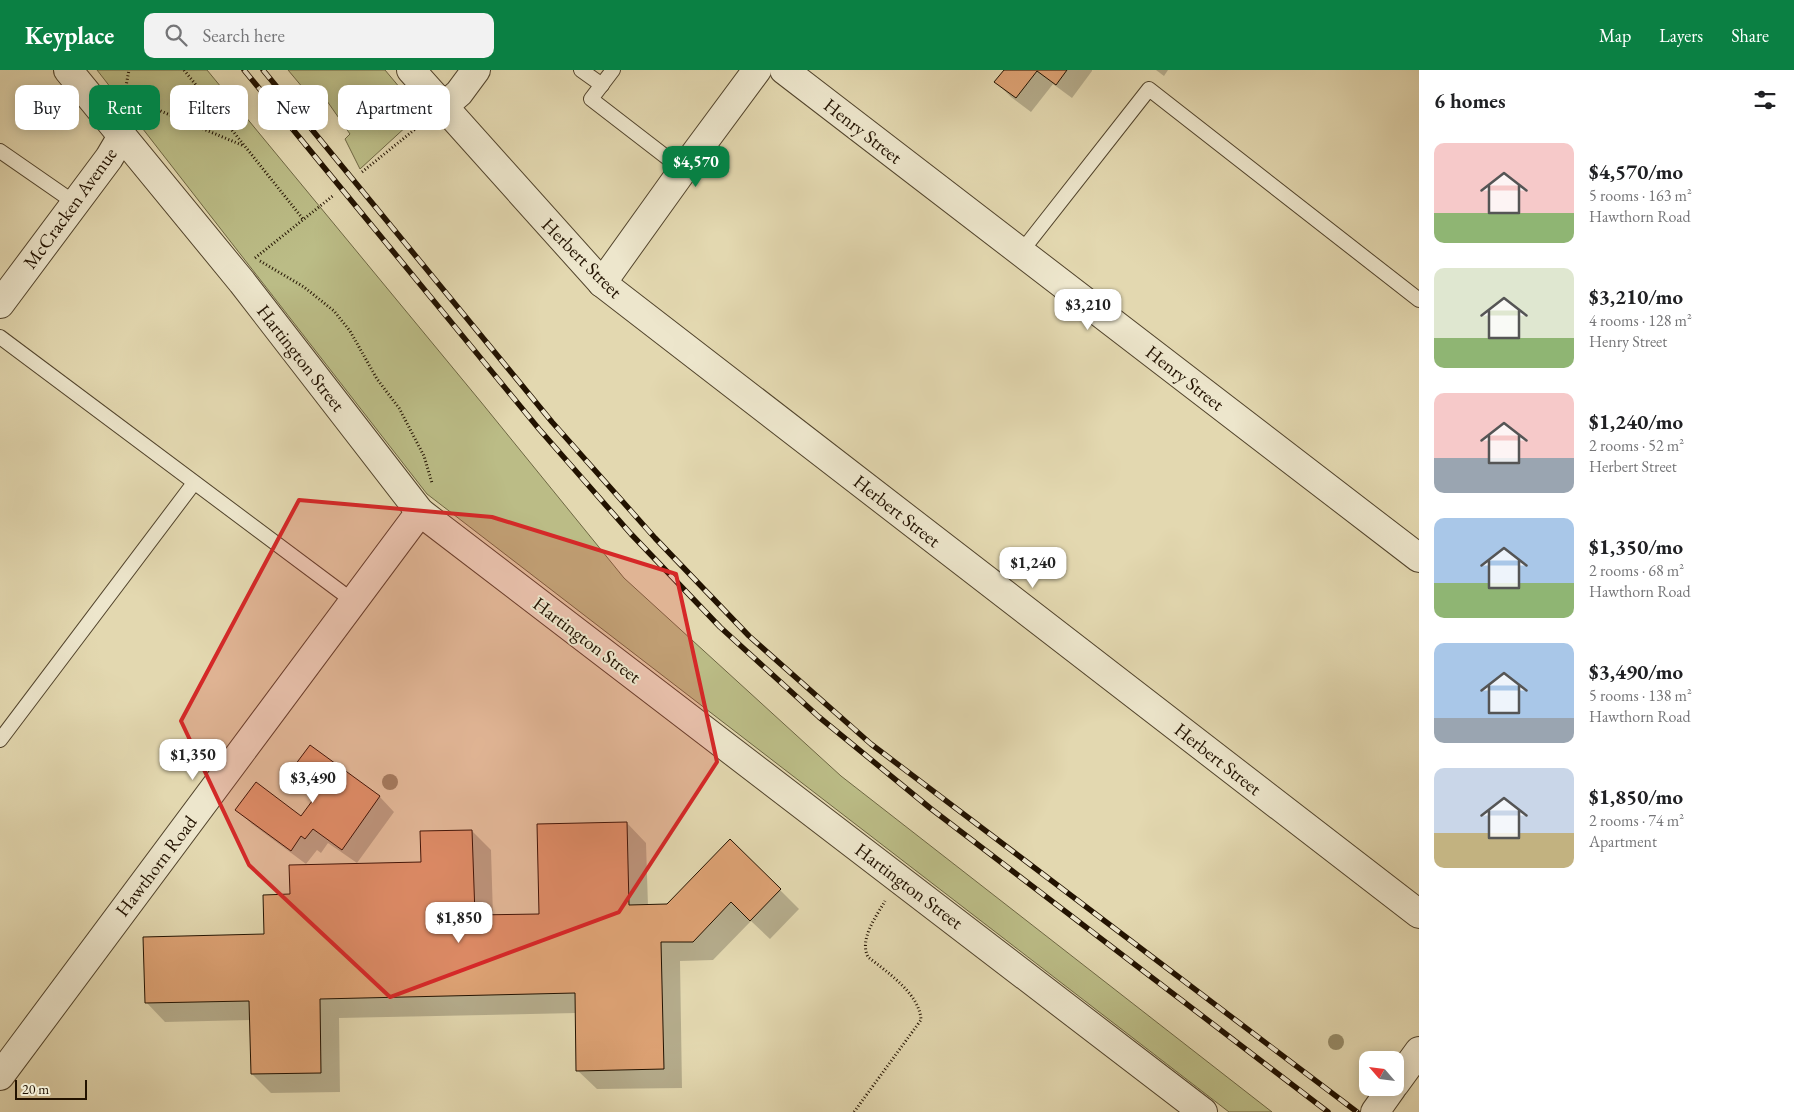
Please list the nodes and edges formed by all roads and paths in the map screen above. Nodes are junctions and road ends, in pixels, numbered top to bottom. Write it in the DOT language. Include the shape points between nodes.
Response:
graph roads {
  1 [pos="68,70"];
  2 [pos="129,70"];
  3 [pos="184,70"];
  4 [pos="411,70"];
  5 [pos="476,70"];
  6 [pos="582,70"];
  7 [pos="613,70"];
  8 [pos="757,70"];
  9 [pos="784,70"];
  10 [pos="420,85"];
  11 [pos="602,85"];
  12 [pos="450,100"];
  13 [pos="450,126"];
  14 [pos="414,130"];
  15 [pos="122,136"];
  16 [pos="246,146"];
  17 [pos="0,151"];
  18 [pos="683,170"];
  19 [pos="362,172"];
  20 [pos="334,195"];
  21 [pos="75,204"];
  22 [pos="303,219"];
  23 [pos="1021,252"];
  24 [pos="245,266"];
  25 [pos="602,283"];
  26 [pos="1419,300"];
  27 [pos="0,304"];
  28 [pos="0,337"];
  29 [pos="194,482"];
  30 [pos="420,512"];
  31 [pos="1419,558"];
  32 [pos="353,601"];
  33 [pos="0,740"];
  34 [pos="885,901"];
  35 [pos="1419,914"];
  36 [pos="1406,1073"];
  37 [pos="0,1076"];
  38 [pos="854,1112"];
  39 [pos="1203,1112"];
  40 [pos="1375,1112"];
  1 -- 15 [label="street, Hartington Street"];
  2 -- 16 [label="path" via="125,96"];
  3 -- 16 [label="path"];
  4 -- 10 [label="street, Herbert Street"];
  5 -- 12 [label="street"];
  6 -- 11 [label="lane"];
  7 -- 11 [label="lane"];
  8 -- 18 [label="street"];
  9 -- 23 [label="street, Henry Street"];
  11 -- 18 [label="lane" via="591,99"];
  13 -- 25 [label="street, Herbert Street"];
  14 -- 19 [label="path"];
  15 -- 21 [label="street, McCracken Avenue"];
  15 -- 24 [label="street, Hartington Street"];
  16 -- 22 [label="path"];
  17 -- 21 [label="lane"];
  18 -- 25 [label="street"];
  20 -- 22 [label="path"];
  21 -- 27 [label="street, McCracken Avenue"];
  22 -- 24 [label="path"];
  23 -- 26 [label="lane" via="1149,89"];
  23 -- 31 [label="street, Henry Street"];
  24 -- 30 [label="street, Hartington Street"];
  24 -- 30 [label="path" via="322,300 350,331 376,379 399,408 424,456 434,488"];
  25 -- 35 [label="street, Herbert Street"];
  28 -- 29 [label="lane"];
  29 -- 32 [label="lane"];
  29 -- 33 [label="lane"];
  30 -- 32 [label="street, Hawthorn Road"];
  30 -- 39 [label="street, Hartington Street"];
  32 -- 37 [label="street, Hawthorn Road"];
  34 -- 38 [label="path" via="865,940 865,950 868,957 910,993 920,1009 920,1020"];
  36 -- 40 [label="street"];
}
